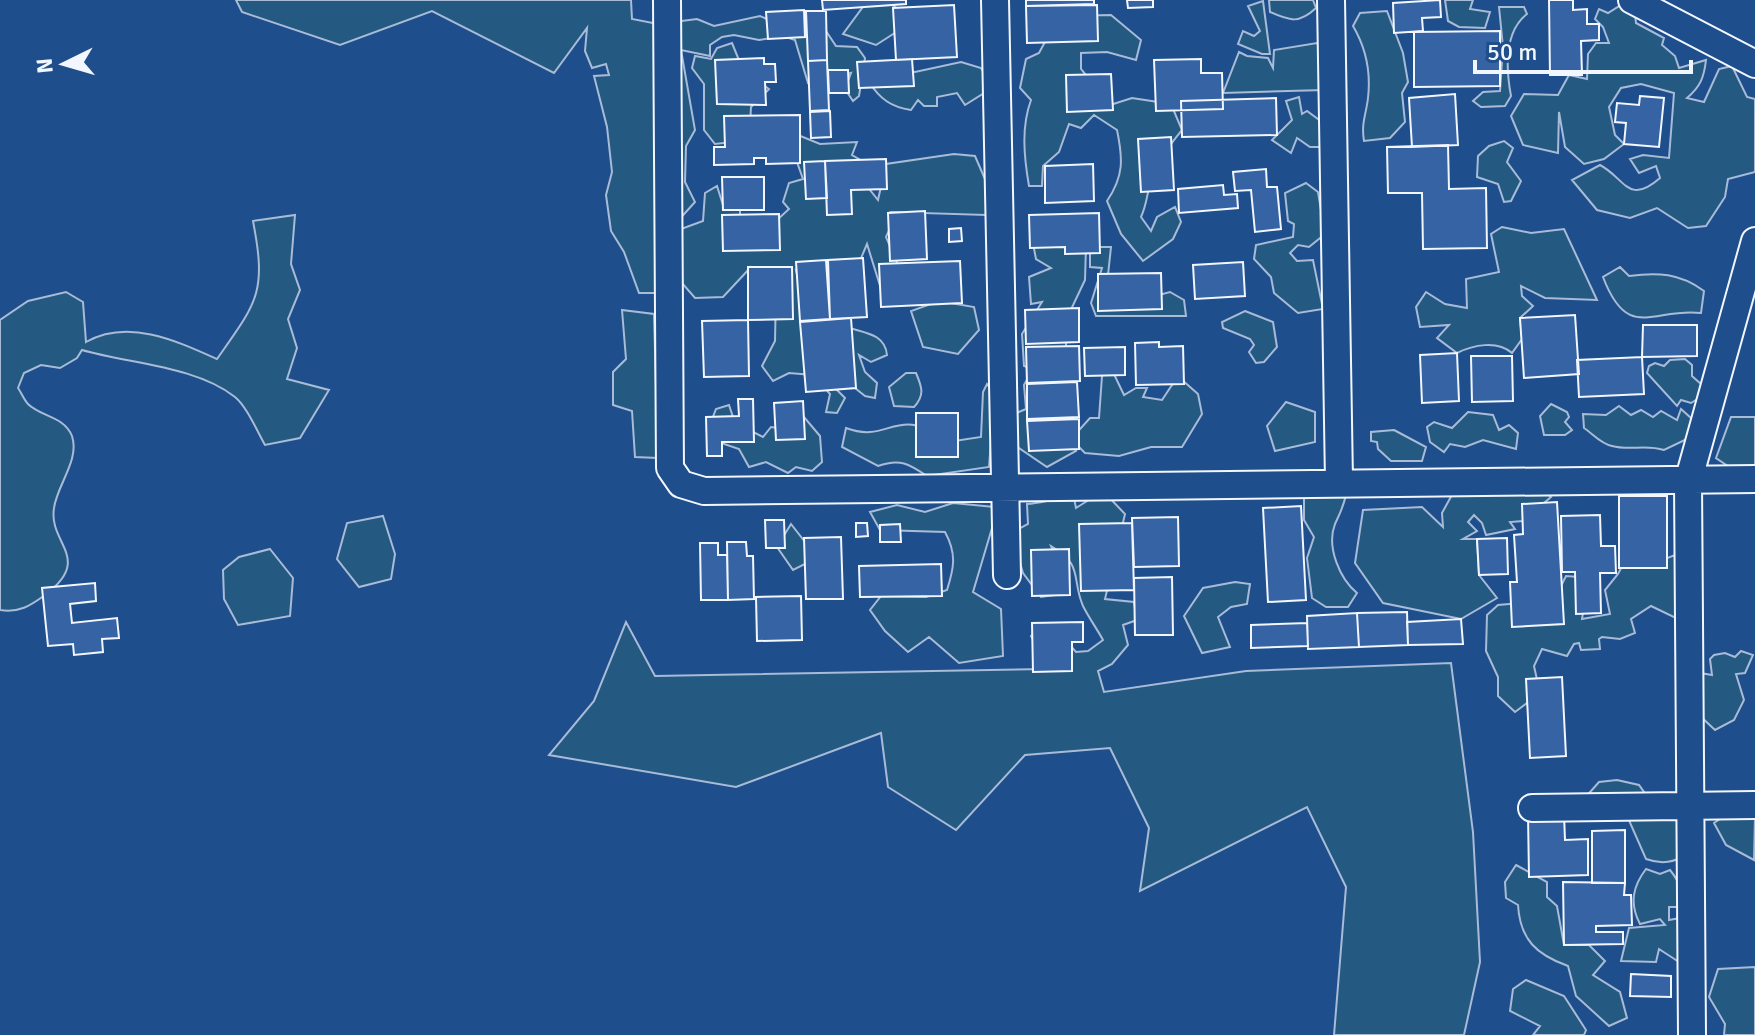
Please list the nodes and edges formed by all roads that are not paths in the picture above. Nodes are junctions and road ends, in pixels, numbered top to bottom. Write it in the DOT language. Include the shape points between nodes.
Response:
graph roads {
  1 [pos="667,0"];
  2 [pos="995,0"];
  3 [pos="1331,0"];
  4 [pos="1632,0"];
  5 [pos="1755,64"];
  6 [pos="1755,241"];
  7 [pos="1755,479"];
  8 [pos="1339,481"];
  9 [pos="1688,482"];
  10 [pos="1005,488"];
  11 [pos="1007,575"];
  12 [pos="1755,805"];
  13 [pos="1690,806"];
  14 [pos="1532,808"];
  15 [pos="1692,1035"];
  1 -- 10 [label="street" via="670,468 675,476 681,484 704,491"];
  2 -- 10 [label="street"];
  3 -- 8 [label="street"];
  4 -- 5 [label="street"];
  6 -- 9 [label="street"];
  7 -- 9 [label="street"];
  8 -- 9 [label="street"];
  8 -- 10 [label="street"];
  9 -- 13 [label="street"];
  10 -- 11 [label="street"];
  12 -- 13 [label="street"];
  13 -- 14 [label="street"];
  13 -- 15 [label="street"];
}
